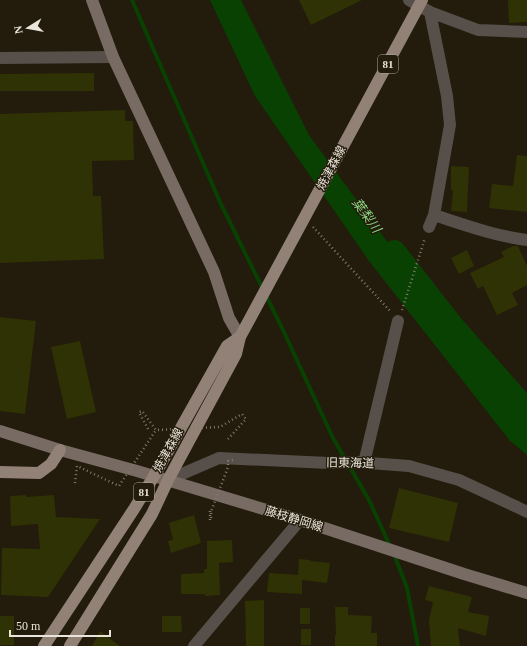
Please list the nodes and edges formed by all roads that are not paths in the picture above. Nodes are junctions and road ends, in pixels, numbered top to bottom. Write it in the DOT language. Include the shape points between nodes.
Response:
graph roads {
  1 [pos="92,0"];
  2 [pos="420,4"];
  3 [pos="527,32"];
  4 [pos="114,57"];
  5 [pos="0,58"];
  6 [pos="434,215"];
  7 [pos="429,226"];
  8 [pos="527,240"];
  9 [pos="398,321"];
  10 [pos="240,337"];
  11 [pos="0,431"];
  12 [pos="60,450"];
  13 [pos="360,463"];
  14 [pos="0,472"];
  15 [pos="154,476"];
  16 [pos="168,480"];
  17 [pos="527,512"];
  18 [pos="300,520"];
  19 [pos="527,593"];
  20 [pos="44,646"];
  21 [pos="70,646"];
  22 [pos="194,646"];
  1 -- 4 [label="main road"];
  2 -- 3 [label="street" via="478,30"];
  2 -- 6 [label="street" via="447,96 450,125"];
  2 -- 10 [label="main road, 焼津森線 / 81"];
  4 -- 5 [label="street"];
  4 -- 10 [label="main road" via="214,272 229,318"];
  6 -- 7 [label="street"];
  6 -- 8 [label="street" via="490,233"];
  9 -- 13 [label="street"];
  10 -- 15 [label="main road, 焼津森線 / 81" via="227,346"];
  10 -- 16 [label="main road, 焼津森線 / 81" via="236,354"];
  11 -- 12 [label="main road, 藤枝静岡線"];
  12 -- 14 [label="main road" via="51,464 39,473"];
  12 -- 15 [label="main road, 藤枝静岡線"];
  13 -- 16 [label="street, 旧東海道" via="218,458"];
  13 -- 17 [label="street, 旧東海道" via="409,466 460,480"];
  15 -- 16 [label="main road, 藤枝静岡線"];
  15 -- 20 [label="main road, 焼津森線 / 81"];
  16 -- 18 [label="main road, 藤枝静岡線"];
  16 -- 21 [label="main road, 焼津森線 / 81" via="152,514"];
  18 -- 19 [label="main road, 藤枝静岡線"];
  18 -- 22 [label="street"];
}
